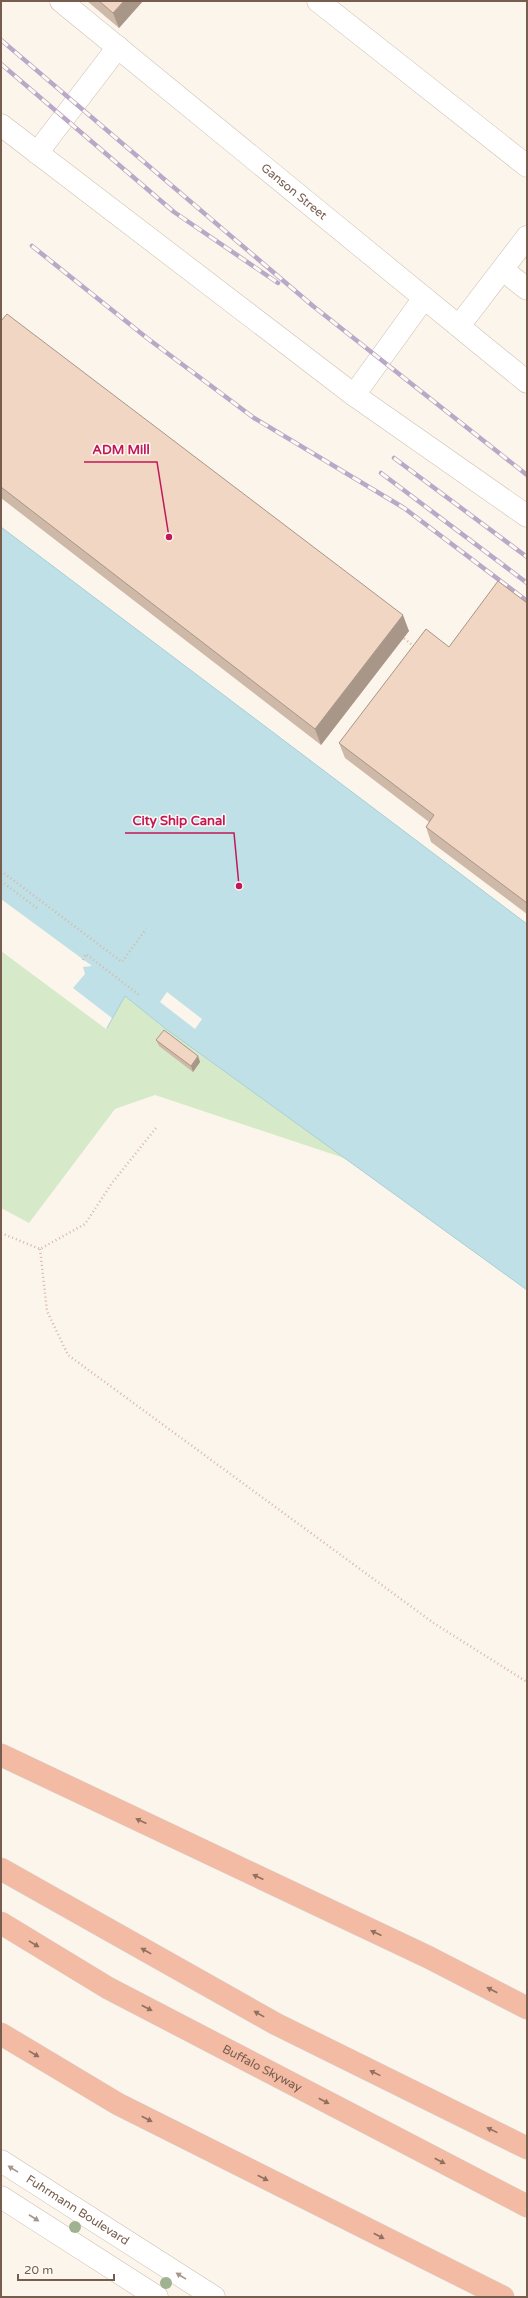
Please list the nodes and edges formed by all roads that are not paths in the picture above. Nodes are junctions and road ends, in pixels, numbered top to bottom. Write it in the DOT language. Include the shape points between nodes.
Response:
graph roads {
  1 [pos="61,1"];
  2 [pos="318,1"];
  3 [pos="118,47"];
  4 [pos="1,125"];
  5 [pos="37,153"];
  6 [pos="527,166"];
  7 [pos="527,237"];
  8 [pos="503,270"];
  9 [pos="527,289"];
  10 [pos="424,298"];
  11 [pos="459,326"];
  12 [pos="527,382"];
  13 [pos="354,396"];
  14 [pos="527,516"];
  15 [pos="1,1755"];
  16 [pos="1,1869"];
  17 [pos="1,1924"];
  18 [pos="527,2008"];
  19 [pos="1,2034"];
  20 [pos="527,2148"];
  21 [pos="1,2161"];
  22 [pos="1,2197"];
  23 [pos="527,2206"];
  24 [pos="157,2297"];
  25 [pos="214,2297"];
  26 [pos="503,2297"];
  1 -- 3 [label="street, Ganson Street"];
  2 -- 6 [label="street"];
  3 -- 5 [label="street"];
  3 -- 10 [label="street, Ganson Street"];
  4 -- 5 [label="street"];
  5 -- 13 [label="street"];
  7 -- 8 [label="street"];
  8 -- 9 [label="street"];
  8 -- 11 [label="street"];
  10 -- 11 [label="street, Ganson Street"];
  10 -- 13 [label="street"];
  11 -- 12 [label="street, Ganson Street"];
  13 -- 14 [label="street"];
  18 -- 15 [label="highway, one-way" via="428,1957"];
  20 -- 16 [label="highway, one-way" via="276,2024"];
  17 -- 23 [label="highway, Buffalo Skyway, one-way" via="108,1988"];
  19 -- 26 [label="highway, one-way" via="118,2104"];
  25 -- 21 [label="street, Fuhrmann Boulevard, one-way"];
  22 -- 24 [label="street, one-way"];
}
